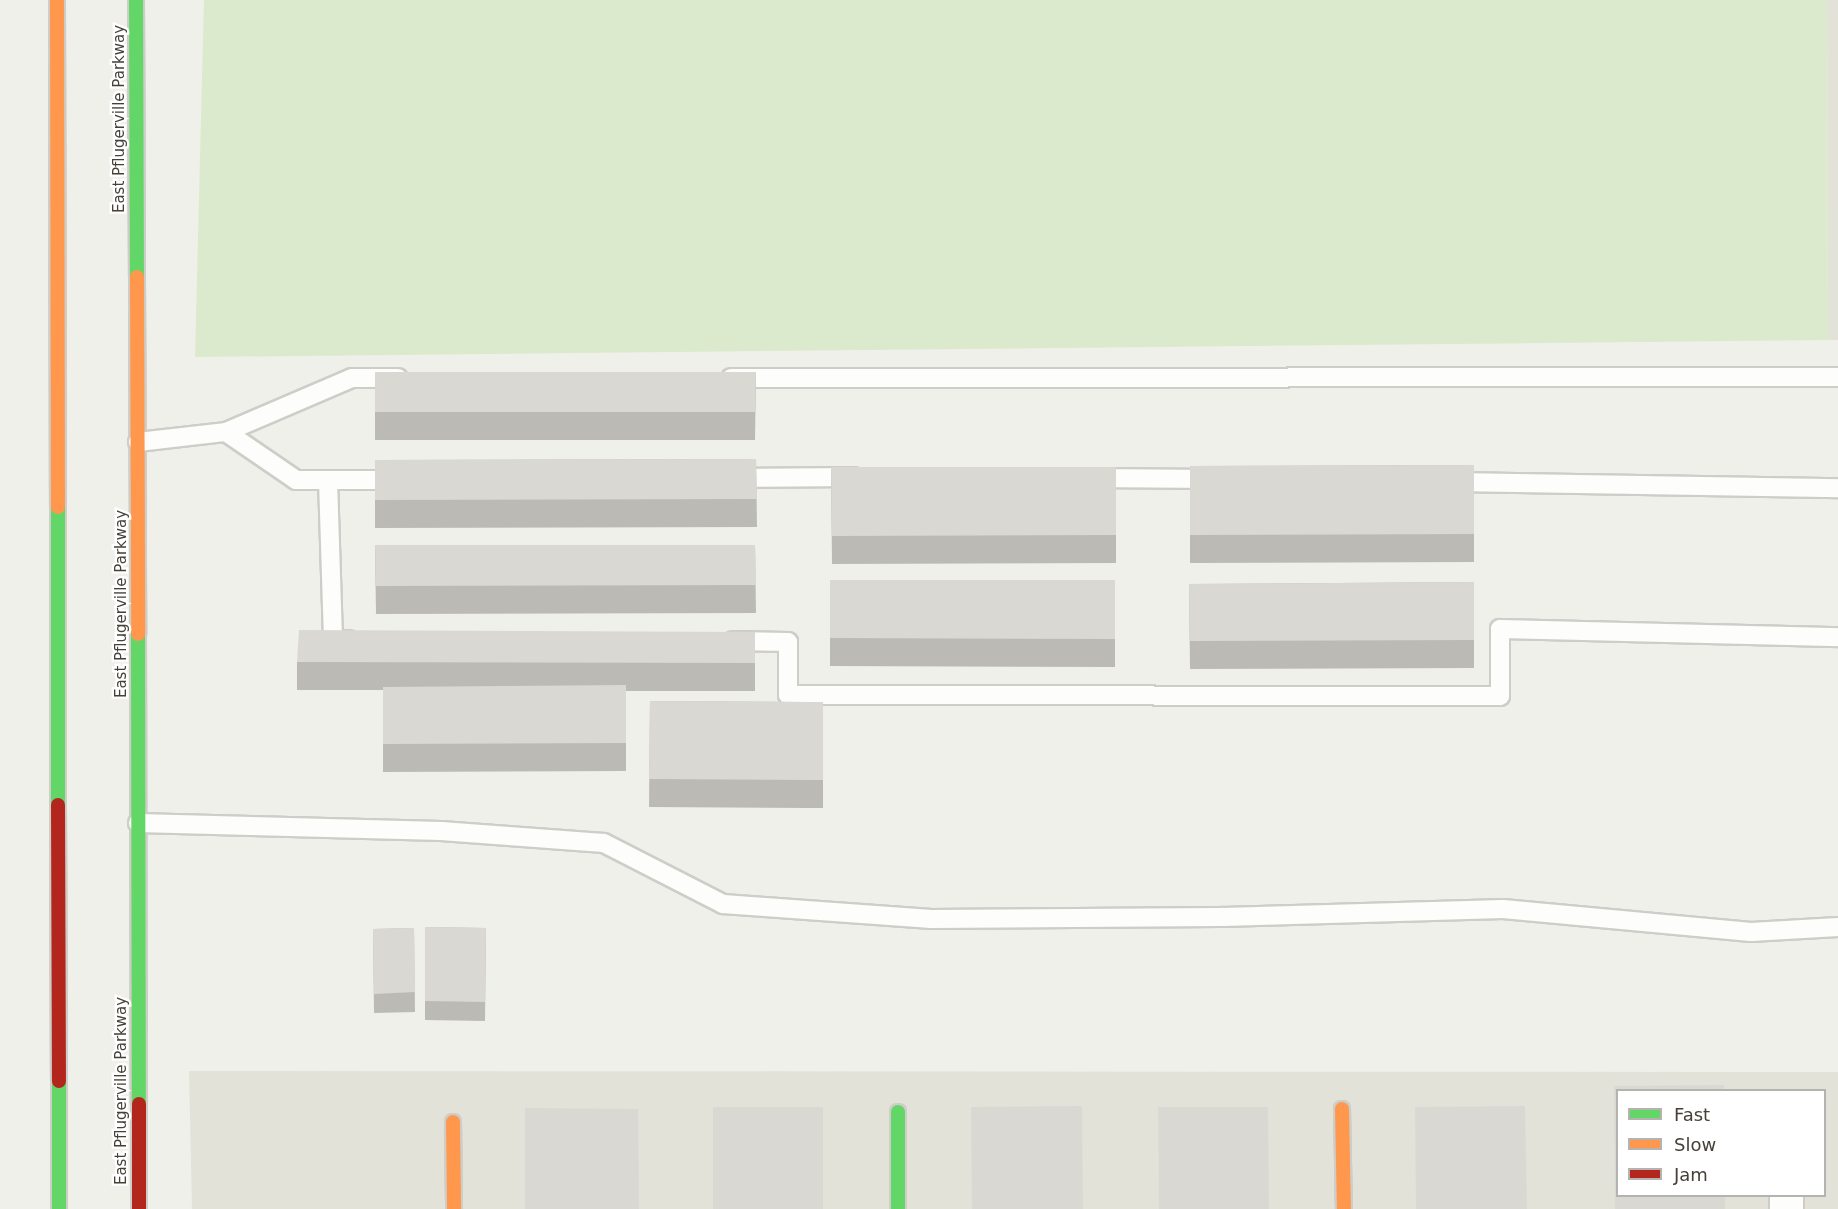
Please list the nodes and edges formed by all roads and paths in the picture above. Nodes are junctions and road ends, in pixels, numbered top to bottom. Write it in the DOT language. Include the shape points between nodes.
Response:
graph roads {
  1 [pos="57,0"];
  2 [pos="136,0"];
  3 [pos="1838,377"];
  4 [pos="412,378"];
  5 [pos="711,378"];
  6 [pos="226,432"];
  7 [pos="138,442"];
  8 [pos="876,477"];
  9 [pos="1068,477"];
  10 [pos="710,478"];
  11 [pos="328,480"];
  12 [pos="411,480"];
  13 [pos="1235,480"];
  14 [pos="1427,482"];
  15 [pos="1838,488"];
  16 [pos="1838,637"];
  17 [pos="369,640"];
  18 [pos="717,641"];
  19 [pos="138,823"];
  20 [pos="1838,927"];
  21 [pos="1342,1109"];
  22 [pos="898,1112"];
  23 [pos="453,1122"];
  24 [pos="59,1209"];
  25 [pos="139,1209"];
  26 [pos="454,1209"];
  27 [pos="898,1209"];
  28 [pos="1344,1209"];
  1 -- 24 [label="main road"];
  2 -- 7 [label="main road, East Pflugerville Parkway"];
  3 -- 5 [label="lane"];
  4 -- 6 [label="lane" via="352,378"];
  6 -- 7 [label="lane"];
  6 -- 11 [label="lane" via="296,480"];
  7 -- 19 [label="main road, East Pflugerville Parkway"];
  8 -- 10 [label="lane"];
  9 -- 13 [label="lane"];
  11 -- 12 [label="lane"];
  11 -- 17 [label="lane" via="333,640"];
  14 -- 15 [label="lane"];
  16 -- 18 [label="lane" via="1500,629 1500,696 788,695 788,642"];
  19 -- 20 [label="lane" via="441,831 604,843 723,904 931,919 1220,917 1503,909 1751,932"];
  19 -- 25 [label="main road, East Pflugerville Parkway"];
  21 -- 28 [label="main road"];
  22 -- 27 [label="main road"];
  23 -- 26 [label="main road"];
}
